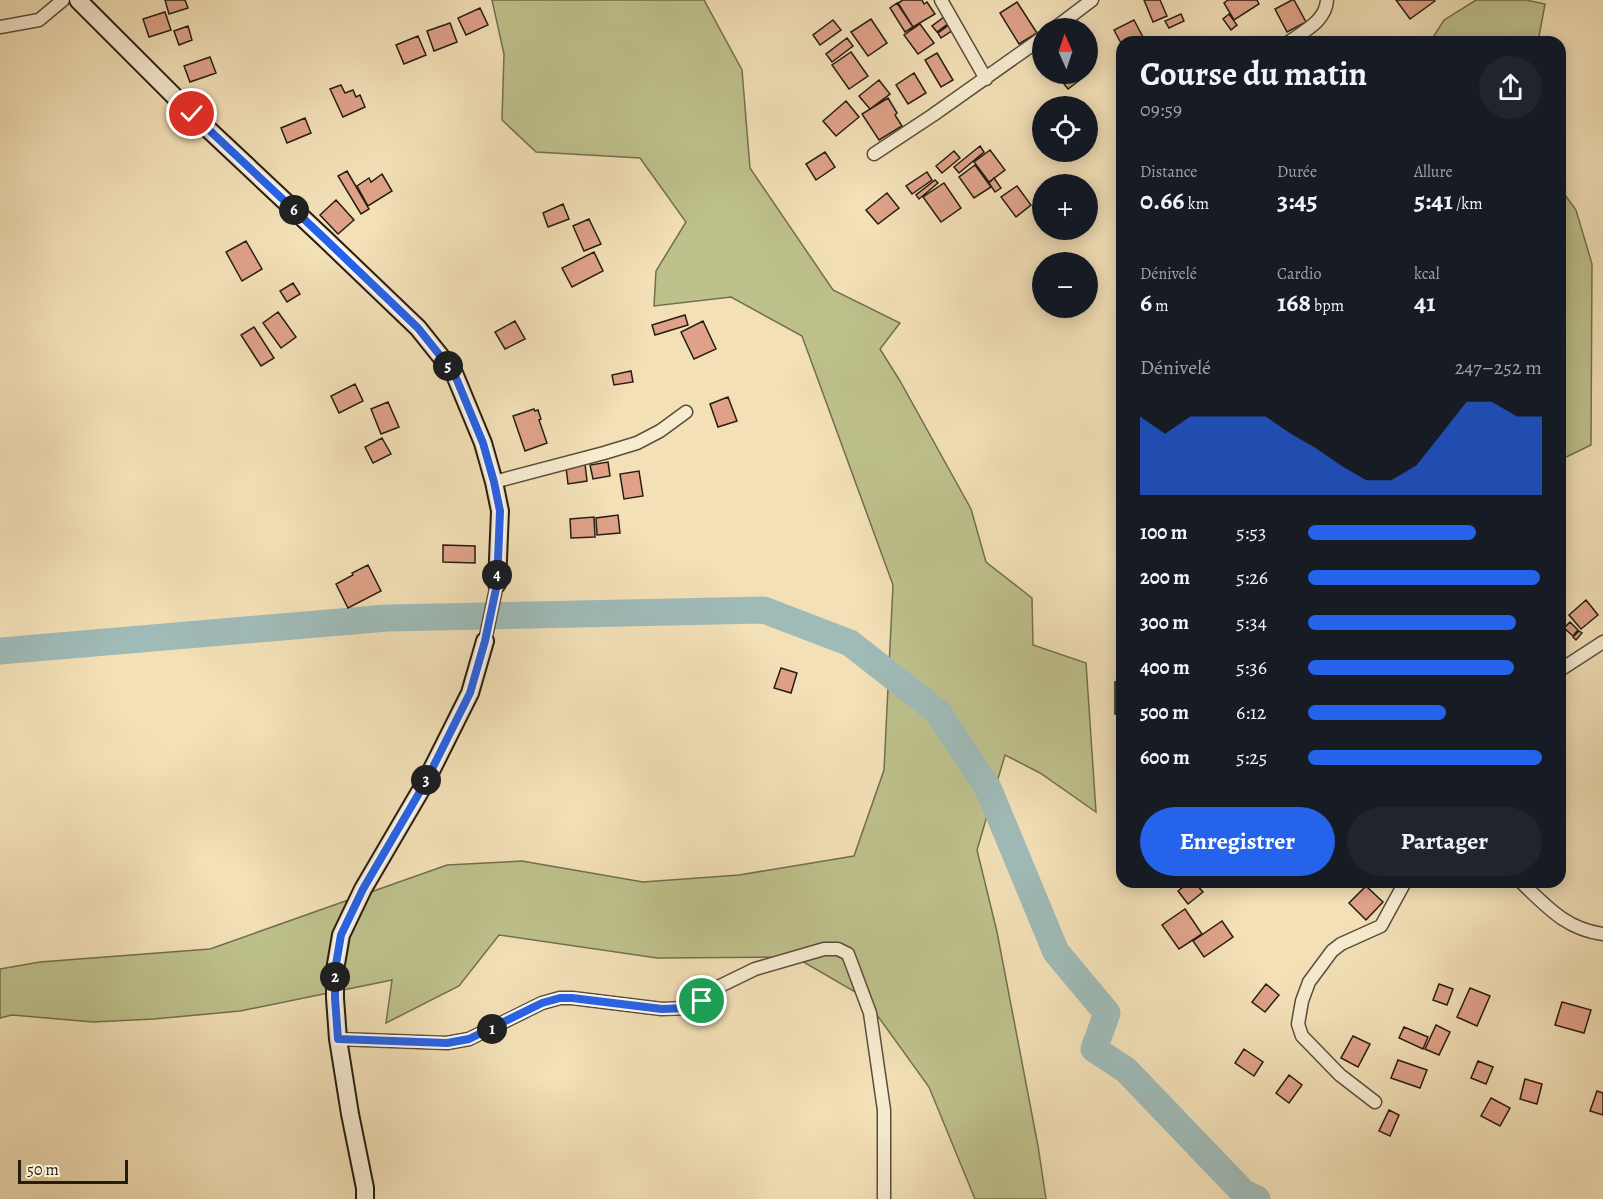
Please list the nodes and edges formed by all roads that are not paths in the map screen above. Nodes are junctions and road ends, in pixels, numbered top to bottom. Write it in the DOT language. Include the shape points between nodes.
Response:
graph roads {
  1 [pos="63,0"];
  2 [pos="78,0"];
  3 [pos="941,0"];
  4 [pos="1092,0"];
  5 [pos="1327,0"];
  6 [pos="1068,18"];
  7 [pos="0,27"];
  8 [pos="1297,36"];
  9 [pos="1032,45"];
  10 [pos="986,79"];
  11 [pos="874,154"];
  12 [pos="686,412"];
  13 [pos="494,482"];
  14 [pos="497,584"];
  15 [pos="485,641"];
  16 [pos="1603,642"];
  17 [pos="1566,666"];
  18 [pos="1402,888"];
  19 [pos="1528,888"];
  20 [pos="1603,934"];
  21 [pos="338,1039"];
  22 [pos="1375,1102"];
  23 [pos="365,1199"];
  24 [pos="884,1199"];
  1 -- 7 [label="street" via="39,20"];
  2 -- 13 [label="street" via="418,328 454,373 483,443"];
  3 -- 10 [label="street"];
  4 -- 6 [label="street"];
  5 -- 8 [label="street" via="1320,19"];
  9 -- 10 [label="street"];
  10 -- 11 [label="street"];
  12 -- 13 [label="street" via="637,443"];
  13 -- 14 [label="street" via="500,511"];
  14 -- 15 [label="street"];
  15 -- 21 [label="street" via="470,693 341,935 335,970"];
  16 -- 17 [label="street"];
  18 -- 22 [label="street" via="1381,926 1332,951 1309,982 1298,1024 1302,1036 1340,1075"];
  19 -- 20 [label="street" via="1564,921 1586,932"];
  21 -- 23 [label="street"];
  21 -- 24 [label="street" via="447,1043 469,1039 560,998 662,1009 688,1008 754,969 824,949 838,949 848,954 870,1013 884,1110"];
}
